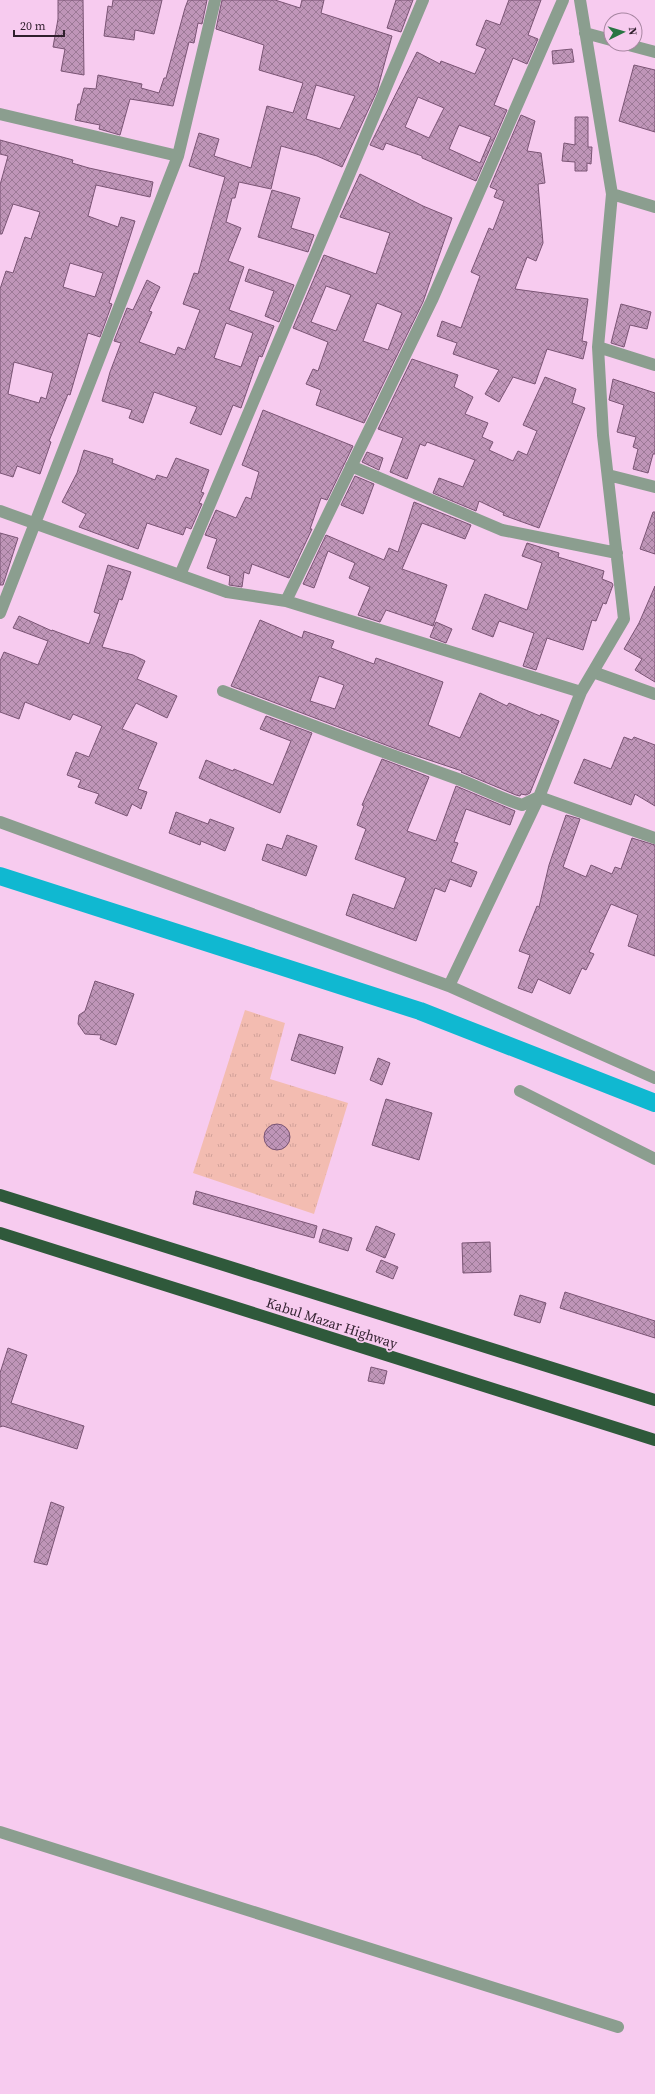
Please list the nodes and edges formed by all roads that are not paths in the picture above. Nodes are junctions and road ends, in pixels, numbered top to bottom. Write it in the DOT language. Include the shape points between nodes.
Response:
graph roads {
  1 [pos="215,0"];
  2 [pos="422,0"];
  3 [pos="563,0"];
  4 [pos="580,0"];
  5 [pos="585,33"];
  6 [pos="603,38"];
  7 [pos="643,49"];
  8 [pos="655,52"];
  9 [pos="0,114"];
  10 [pos="178,156"];
  11 [pos="612,194"];
  12 [pos="655,207"];
  13 [pos="598,347"];
  14 [pos="655,364"];
  15 [pos="351,466"];
  16 [pos="608,475"];
  17 [pos="655,488"];
  18 [pos="0,511"];
  19 [pos="34,522"];
  20 [pos="617,554"];
  21 [pos="180,575"];
  22 [pos="286,601"];
  23 [pos="0,613"];
  24 [pos="593,672"];
  25 [pos="223,691"];
  26 [pos="581,692"];
  27 [pos="655,694"];
  28 [pos="539,797"];
  29 [pos="0,822"];
  30 [pos="655,838"];
  31 [pos="449,986"];
  32 [pos="655,1078"];
  33 [pos="520,1091"];
  34 [pos="655,1159"];
  35 [pos="0,1195"];
  36 [pos="0,1233"];
  37 [pos="655,1400"];
  38 [pos="655,1440"];
  39 [pos="0,1832"];
  40 [pos="618,2027"];
  1 -- 10 [label="street"];
  2 -- 21 [label="street"];
  3 -- 15 [label="street" via="432,300"];
  4 -- 5 [label="street"];
  5 -- 6 [label="street"];
  5 -- 11 [label="street"];
  7 -- 8 [label="street"];
  9 -- 10 [label="street"];
  10 -- 19 [label="street"];
  11 -- 12 [label="street"];
  11 -- 13 [label="street"];
  13 -- 14 [label="street"];
  13 -- 16 [label="street"];
  15 -- 20 [label="street" via="502,530"];
  15 -- 22 [label="street"];
  16 -- 17 [label="street"];
  16 -- 20 [label="street"];
  18 -- 19 [label="street"];
  19 -- 21 [label="street"];
  19 -- 23 [label="street"];
  20 -- 24 [label="street" via="624,619"];
  21 -- 22 [label="street" via="227,592"];
  22 -- 26 [label="street"];
  24 -- 26 [label="street"];
  24 -- 27 [label="street"];
  25 -- 28 [label="street" via="460,780 501,799 522,805"];
  26 -- 28 [label="street"];
  28 -- 30 [label="street"];
  28 -- 31 [label="street"];
  29 -- 31 [label="street"];
  31 -- 32 [label="street"];
  33 -- 34 [label="street"];
  35 -- 37 [label="highway, Kabul Mazar Highway"];
  36 -- 38 [label="highway, Kabul Mazar Highway"];
  39 -- 40 [label="street"];
}
